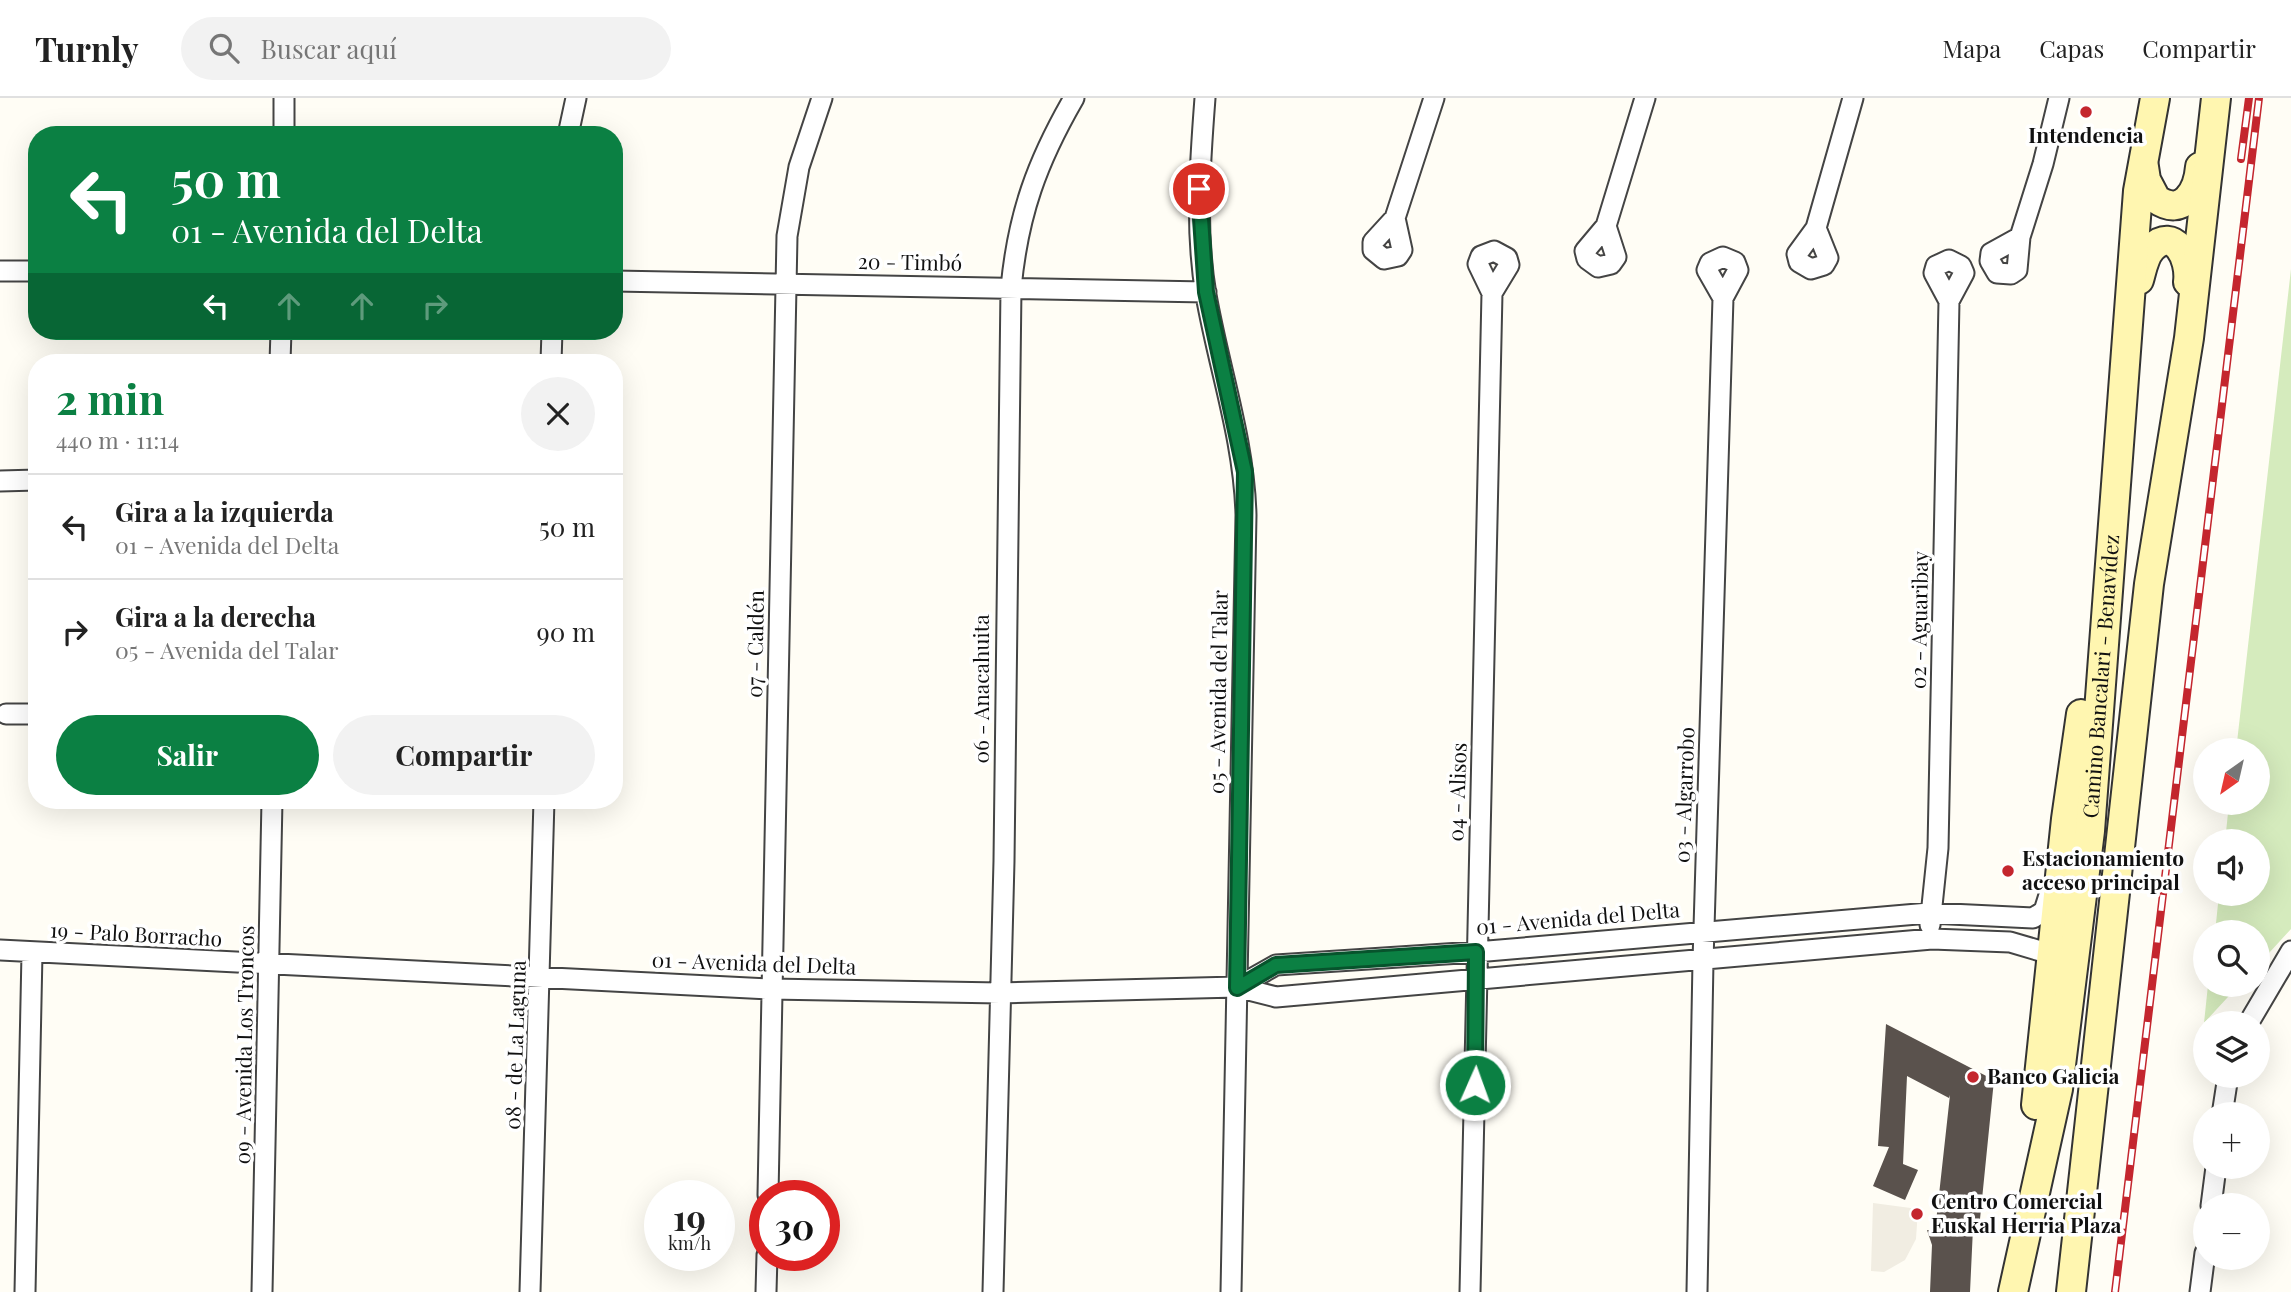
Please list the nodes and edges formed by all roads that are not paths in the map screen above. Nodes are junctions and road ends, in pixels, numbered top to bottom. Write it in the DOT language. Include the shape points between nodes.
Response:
graph roads {
  1 [pos="284,98"];
  2 [pos="576,98"];
  3 [pos="822,98"];
  4 [pos="1074,98"];
  5 [pos="1205,98"];
  6 [pos="1434,98"];
  7 [pos="1645,98"];
  8 [pos="1853,98"];
  9 [pos="2059,98"];
  10 [pos="2155,98"];
  11 [pos="2208,98"];
  12 [pos="2216,98"];
  13 [pos="284,126"];
  14 [pos="571,126"];
  15 [pos="2144,161"];
  16 [pos="1395,218"];
  17 [pos="1606,226"];
  18 [pos="1816,228"];
  19 [pos="2020,237"];
  20 [pos="0,271"];
  21 [pos="28,271"];
  22 [pos="623,281"];
  23 [pos="785,284"];
  24 [pos="1011,288"];
  25 [pos="1206,292"];
  26 [pos="1492,293"];
  27 [pos="1723,298"];
  28 [pos="1949,301"];
  29 [pos="2132,301"];
  30 [pos="2167,469"];
  31 [pos="0,481"];
  32 [pos="28,481"];
  33 [pos="2108,581"];
  34 [pos="2,713"];
  35 [pos="28,714"];
  36 [pos="272,809"];
  37 [pos="544,809"];
  38 [pos="2066,819"];
  39 [pos="1929,913"];
  40 [pos="2058,920"];
  41 [pos="1704,930"];
  42 [pos="1932,940"];
  43 [pos="0,950"];
  44 [pos="2291,951"];
  45 [pos="1476,952"];
  46 [pos="32,953"];
  47 [pos="2053,958"];
  48 [pos="1703,961"];
  49 [pos="270,965"];
  50 [pos="541,979"];
  51 [pos="1478,981"];
  52 [pos="1237,988"];
  53 [pos="770,989"];
  54 [pos="1000,993"];
  55 [pos="2256,1011"];
  56 [pos="768,1180"];
  57 [pos="2203,1270"];
  58 [pos="767,1271"];
  59 [pos="2015,1286"];
  60 [pos="2071,1288"];
  61 [pos="25,1292"];
  62 [pos="262,1292"];
  63 [pos="530,1292"];
  64 [pos="766,1292"];
  65 [pos="993,1292"];
  66 [pos="1231,1292"];
  67 [pos="1470,1292"];
  68 [pos="1697,1292"];
  69 [pos="2200,1292"];
  1 -- 13 [label="street"];
  2 -- 14 [label="street"];
  3 -- 23 [label="street, 07 - Caldén" via="791,201"];
  4 -- 24 [label="street, 06 - Anacahuita" via="1044,152 1029,192"];
  5 -- 25 [label="street, 05 - Avenida del Talar" via="1199,189"];
  6 -- 16 [label="street"];
  7 -- 17 [label="street"];
  8 -- 18 [label="street"];
  9 -- 19 [label="street"];
  10 -- 15 [label="main road, Camino Bancalari - Benavídez"];
  11 -- 15 [label="main road" via="2199,181 2190,199 2172,205 2156,199 2146,180"];
  12 -- 30 [label="main road, Camino Bancalari - Benavídez" via="2189,338"];
  15 -- 29 [label="main road, Camino Bancalari - Benavídez"];
  20 -- 21 [label="street"];
  22 -- 23 [label="street, 20 - Timbó"];
  23 -- 24 [label="street, 20 - Timbó"];
  23 -- 53 [label="street, 07 - Caldén"];
  24 -- 25 [label="street, 20 - Timbó"];
  24 -- 54 [label="street, 06 - Anacahuita"];
  25 -- 52 [label="street, 05 - Avenida del Talar" via="1245,472"];
  26 -- 45 [label="street, 04 - Alisos"];
  27 -- 41 [label="street, 03 - Algarrobo"];
  28 -- 39 [label="street, 02 - Aguaribay" via="1938,848"];
  29 -- 30 [label="main road" via="2147,254 2163,242 2178,245 2186,253 2189,275"];
  29 -- 33 [label="main road, Camino Bancalari - Benavídez"];
  30 -- 60 [label="main road, Camino Bancalari - Benavídez" via="2149,584"];
  31 -- 32 [label="street"];
  33 -- 38 [label="main road"];
  33 -- 59 [label="main road, Camino Bancalari - Benavídez" via="2090,831 2063,1051"];
  34 -- 35 [label="street"];
  36 -- 49 [label="street, 09 - Avenida Los Troncos"];
  37 -- 50 [label="street, 08 - de La Laguna"];
  38 -- 39 [label="street, 01 - Avenida del Delta" via="2047,905 2040,916"];
  38 -- 40 [label="main road"];
  39 -- 40 [label="street, 01 - Avenida del Delta" via="2011,927"];
  39 -- 41 [label="street, 01 - Avenida del Delta"];
  39 -- 42 [label="street, 02 - Aguaribay"];
  40 -- 47 [label="main road"];
  41 -- 45 [label="street, 01 - Avenida del Delta"];
  41 -- 48 [label="street, 03 - Algarrobo"];
  42 -- 47 [label="street, 01 - Avenida del Delta" via="2010,942"];
  42 -- 48 [label="street, 01 - Avenida del Delta"];
  43 -- 46 [label="street, 19 - Palo Borracho"];
  44 -- 55 [label="street"];
  45 -- 51 [label="street, 04 - Alisos"];
  45 -- 52 [label="street, 01 - Avenida del Delta" via="1276,965"];
  46 -- 49 [label="street, 19 - Palo Borracho"];
  46 -- 61 [label="street"];
  47 -- 59 [label="main road"];
  48 -- 51 [label="street, 01 - Avenida del Delta"];
  48 -- 68 [label="street, 03 - Algarrobo"];
  49 -- 50 [label="street, 01 - Avenida del Delta"];
  49 -- 62 [label="street, 09 - Avenida Los Troncos"];
  50 -- 53 [label="street, 01 - Avenida del Delta"];
  50 -- 63 [label="street, 08 - de La Laguna"];
  51 -- 52 [label="street, 01 - Avenida del Delta" via="1276,997"];
  51 -- 67 [label="street, 04 - Alisos"];
  52 -- 54 [label="street, 01 - Avenida del Delta"];
  52 -- 66 [label="street, 05 - Avenida del Talar"];
  53 -- 54 [label="street, 01 - Avenida del Delta"];
  53 -- 56 [label="street, 07 - Caldén"];
  54 -- 65 [label="street, 06 - Anacahuita"];
  57 -- 69 [label="street"];
  58 -- 64 [label="street"];
}
